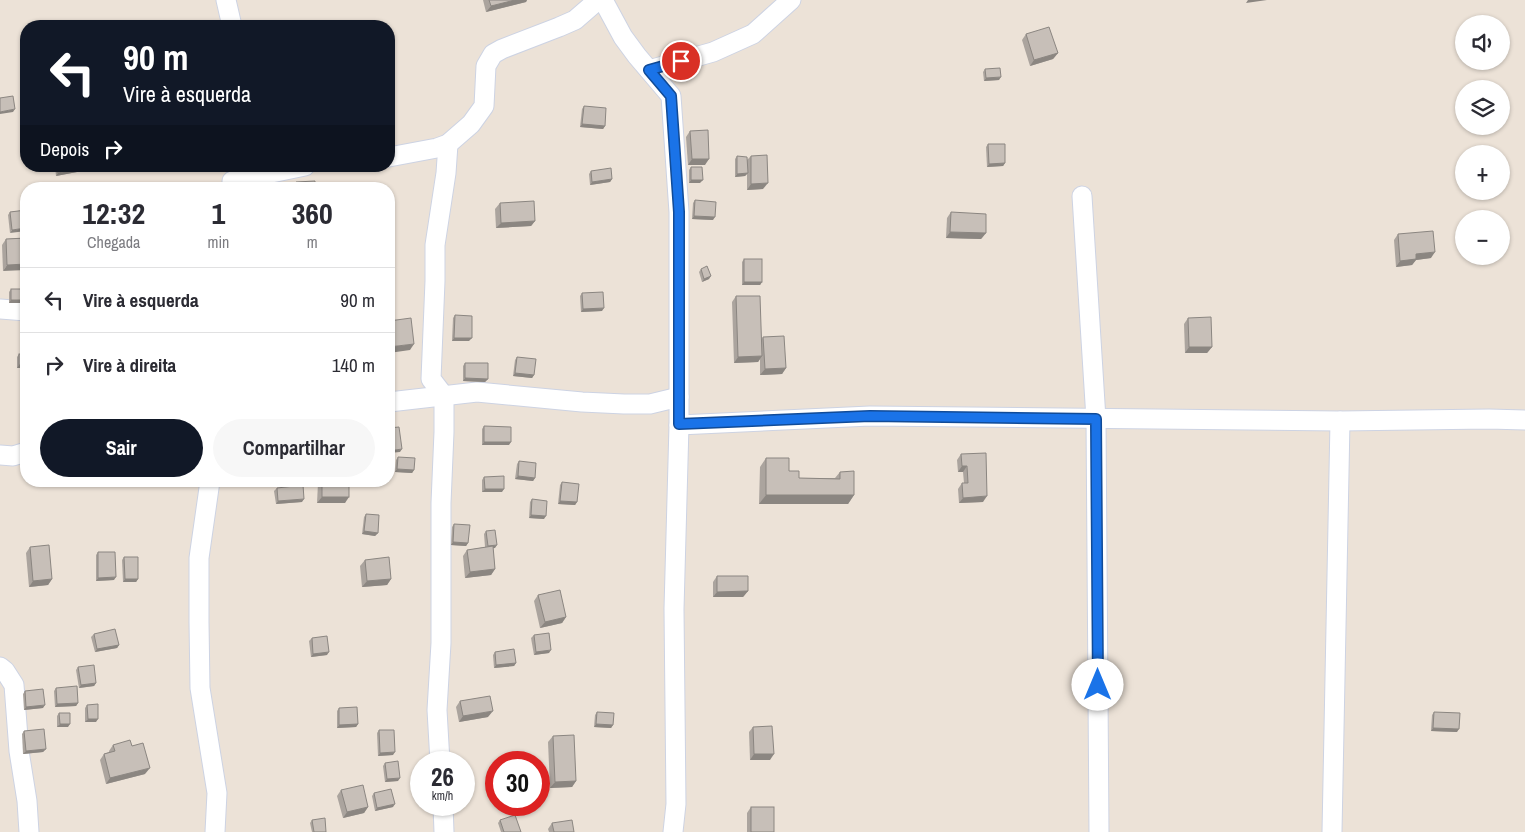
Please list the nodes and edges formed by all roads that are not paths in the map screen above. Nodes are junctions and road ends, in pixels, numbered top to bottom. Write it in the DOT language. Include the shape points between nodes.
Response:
graph roads {
  1 [pos="226,0"];
  2 [pos="598,0"];
  3 [pos="603,0"];
  4 [pos="791,0"];
  5 [pos="231,20"];
  6 [pos="649,70"];
  7 [pos="448,144"];
  8 [pos="395,156"];
  9 [pos="272,172"];
  10 [pos="233,179"];
  11 [pos="1082,196"];
  12 [pos="0,309"];
  13 [pos="20,311"];
  14 [pos="444,396"];
  15 [pos="679,397"];
  16 [pos="395,401"];
  17 [pos="1096,419"];
  18 [pos="1525,420"];
  19 [pos="1340,422"];
  20 [pos="679,424"];
  21 [pos="20,454"];
  22 [pos="0,455"];
  23 [pos="209,487"];
  24 [pos="0,666"];
  25 [pos="439,751"];
  26 [pos="443,816"];
  27 [pos="29,832"];
  28 [pos="215,832"];
  29 [pos="444,832"];
  30 [pos="673,832"];
  31 [pos="1099,832"];
  32 [pos="1332,832"];
  1 -- 5 [label="street"];
  2 -- 7 [label="street" via="575,20 493,54 486,66 484,106 471,124"];
  3 -- 6 [label="street" via="623,36"];
  4 -- 6 [label="street" via="753,34 713,52"];
  6 -- 15 [label="street" via="671,96 679,212"];
  7 -- 8 [label="street"];
  7 -- 14 [label="street" via="435,245 431,379"];
  9 -- 10 [label="street"];
  11 -- 17 [label="street"];
  12 -- 13 [label="street"];
  14 -- 15 [label="street" via="477,392 582,402 650,404"];
  14 -- 16 [label="street"];
  14 -- 25 [label="street" via="441,643 437,710"];
  15 -- 20 [label="street"];
  17 -- 19 [label="street"];
  17 -- 20 [label="street" via="870,416"];
  17 -- 31 [label="street"];
  18 -- 19 [label="street"];
  19 -- 32 [label="street"];
  20 -- 30 [label="street" via="674,609 676,804"];
  21 -- 22 [label="street"];
  23 -- 28 [label="street" via="199,558 199,631 200,688 217,793"];
  24 -- 27 [label="street" via="14,685 18,751"];
  26 -- 29 [label="street"];
}
